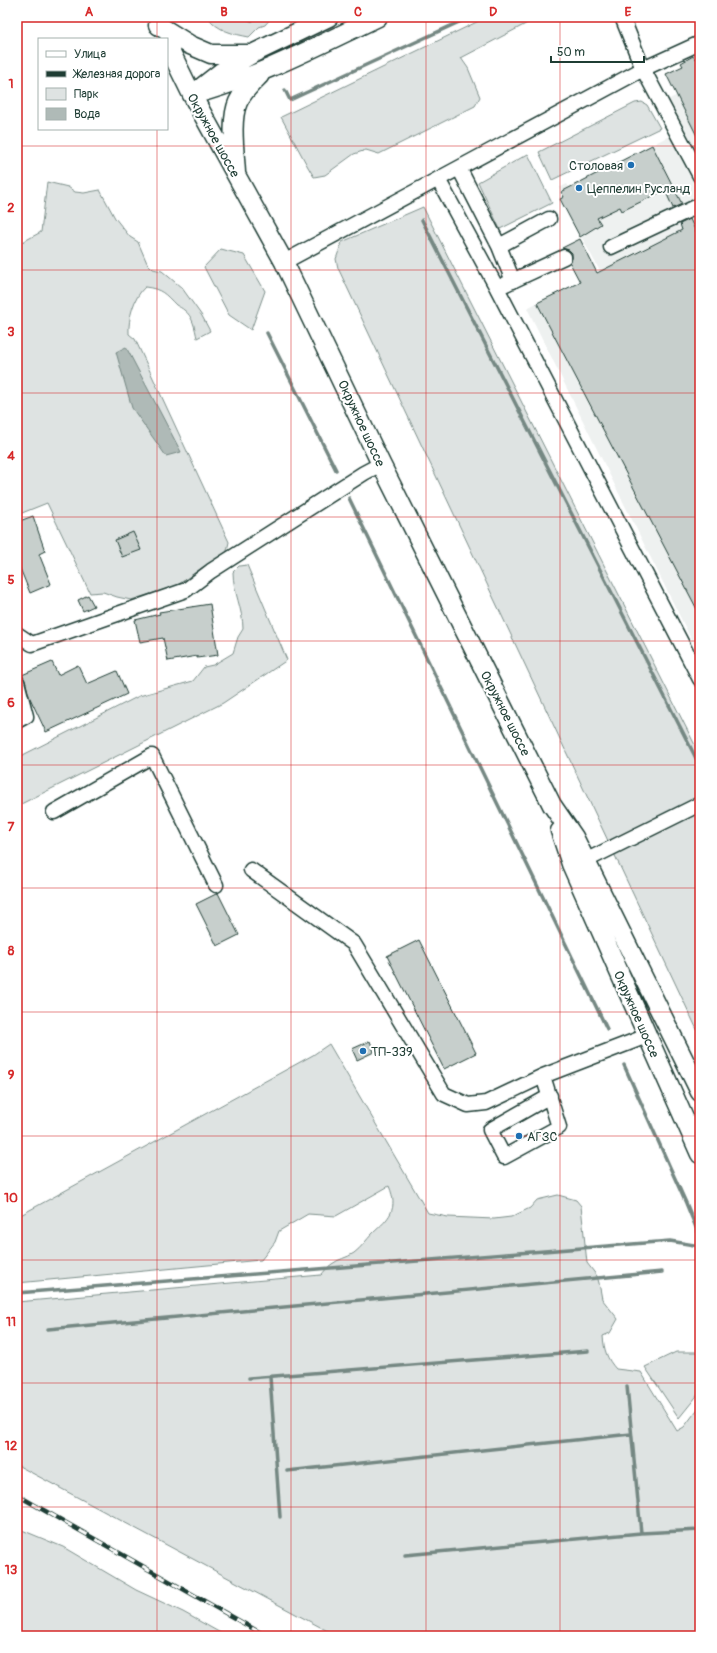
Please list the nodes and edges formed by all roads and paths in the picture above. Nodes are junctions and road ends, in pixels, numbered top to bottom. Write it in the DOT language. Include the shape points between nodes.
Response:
graph roads {
  1 [pos="329,17"];
  2 [pos="378,17"];
  3 [pos="622,17"];
  4 [pos="159,27"];
  5 [pos="700,43"];
  6 [pos="168,46"];
  7 [pos="254,53"];
  8 [pos="643,69"];
  9 [pos="263,72"];
  10 [pos="192,95"];
  11 [pos="459,168"];
  12 [pos="236,176"];
  13 [pos="700,176"];
  14 [pos="438,179"];
  15 [pos="700,204"];
  16 [pos="549,219"];
  17 [pos="499,246"];
  18 [pos="611,247"];
  19 [pos="564,257"];
  20 [pos="284,262"];
  21 [pos="513,281"];
  22 [pos="497,288"];
  23 [pos="381,464"];
  24 [pos="17,634"];
  25 [pos="17,643"];
  26 [pos="32,644"];
  27 [pos="700,679"];
  28 [pos="17,682"];
  29 [pos="17,720"];
  30 [pos="700,804"];
  31 [pos="552,805"];
  32 [pos="54,812"];
  33 [pos="585,861"];
  34 [pos="251,870"];
  35 [pos="216,885"];
  36 [pos="647,1036"];
  37 [pos="543,1076"];
  38 [pos="700,1092"];
  39 [pos="550,1096"];
  40 [pos="700,1154"];
  1 -- 7 [label="main road"];
  2 -- 9 [label="main road"];
  3 -- 8 [label="lane"];
  4 -- 7 [label="main road" via="211,54"];
  5 -- 8 [label="lane"];
  6 -- 10 [label="main road, Окружное шоссе"];
  7 -- 10 [label="main road" via="221,72"];
  8 -- 11 [label="lane"];
  8 -- 13 [label="lane"];
  9 -- 10 [label="main road"];
  9 -- 12 [label="main road" via="244,91 234,113"];
  10 -- 12 [label="main road, Окружное шоссе"];
  11 -- 14 [label="lane"];
  11 -- 17 [label="lane"];
  12 -- 20 [label="main road, Окружное шоссе"];
  14 -- 20 [label="lane"];
  14 -- 22 [label="lane"];
  15 -- 18 [label="lane"];
  16 -- 17 [label="lane"];
  17 -- 21 [label="lane"];
  19 -- 21 [label="lane"];
  20 -- 23 [label="main road, Окружное шоссе"];
  21 -- 22 [label="lane"];
  22 -- 27 [label="lane"];
  23 -- 26 [label="lane" via="224,563 186,590"];
  23 -- 31 [label="main road, Окружное шоссе"];
  24 -- 26 [label="lane"];
  25 -- 26 [label="lane"];
  28 -- 29 [label="lane" via="26,716"];
  30 -- 33 [label="lane"];
  31 -- 33 [label="main road, Окружное шоссе" via="574,837"];
  31 -- 36 [label="main road, Окружное шоссе" via="571,864"];
  32 -- 35 [label="lane" via="152,756"];
  33 -- 38 [label="main road, Окружное шоссе"];
  34 -- 37 [label="lane" via="354,944 444,1094 468,1105 486,1103"];
  36 -- 37 [label="lane"];
  36 -- 40 [label="main road, Окружное шоссе"];
  37 -- 39 [label="lane"];
  39 -- 39 [label="lane" via="490,1130 504,1157 559,1127"];
}
